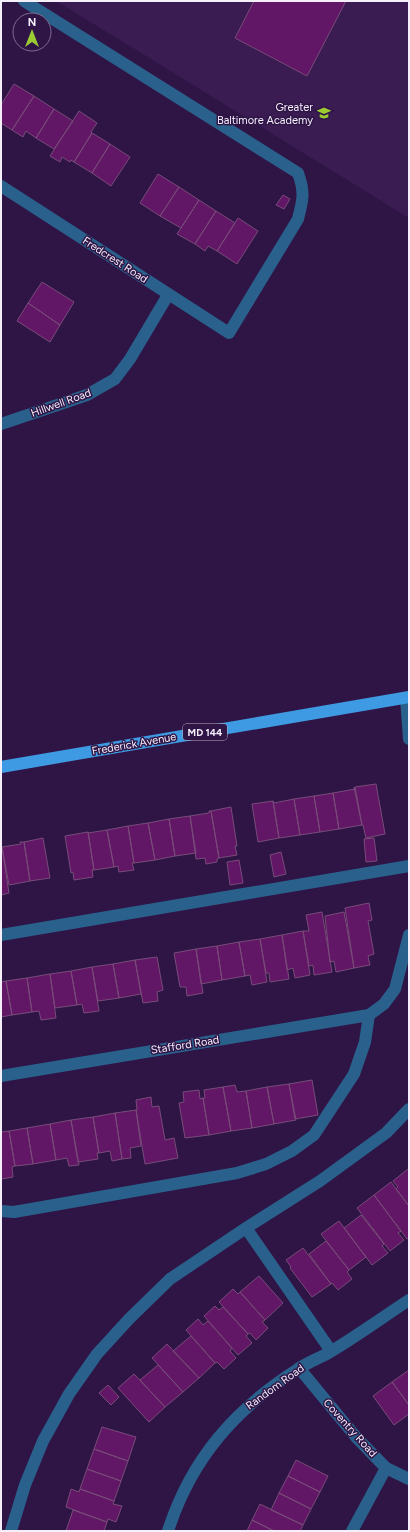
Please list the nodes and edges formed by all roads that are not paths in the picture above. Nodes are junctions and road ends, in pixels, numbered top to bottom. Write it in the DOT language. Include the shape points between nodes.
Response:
graph roads {
  1 [pos="24,1"];
  2 [pos="2,191"];
  3 [pos="168,295"];
  4 [pos="1,424"];
  5 [pos="408,697"];
  6 [pos="409,739"];
  7 [pos="1,767"];
  8 [pos="409,866"];
  9 [pos="1,935"];
  10 [pos="409,935"];
  11 [pos="369,1015"];
  12 [pos="1,1076"];
  13 [pos="409,1109"];
  14 [pos="1,1211"];
  15 [pos="246,1228"];
  16 [pos="409,1300"];
  17 [pos="331,1351"];
  18 [pos="299,1368"];
  19 [pos="386,1468"];
  20 [pos="409,1479"];
  21 [pos="11,1531"];
  22 [pos="168,1531"];
  23 [pos="352,1531"];
  1 -- 3 [label="street, Fredcrest Road" via="298,173 303,187 303,202 298,219 229,333"];
  2 -- 3 [label="street, Fredcrest Road"];
  3 -- 4 [label="street, Hillwell Road" via="130,359 115,379 87,395"];
  5 -- 6 [label="street"];
  5 -- 7 [label="main road, Frederick Avenue / MD 144"];
  8 -- 9 [label="street"];
  10 -- 11 [label="street" via="395,989 384,1004"];
  11 -- 12 [label="street, Stafford Road"];
  11 -- 14 [label="street" via="354,1074 314,1135 292,1151 266,1164 237,1173 14,1212"];
  13 -- 15 [label="street" via="386,1133 320,1181"];
  15 -- 17 [label="street"];
  15 -- 21 [label="street" via="170,1279 97,1354 69,1394 43,1441 25,1485"];
  16 -- 17 [label="street, Random Road"];
  17 -- 18 [label="street, Random Road"];
  18 -- 19 [label="street, Coventry Road" via="356,1437"];
  18 -- 22 [label="street, Random Road" via="254,1400 226,1427 196,1468 175,1509"];
  19 -- 20 [label="street, Coventry Road"];
  19 -- 23 [label="street"];
}
